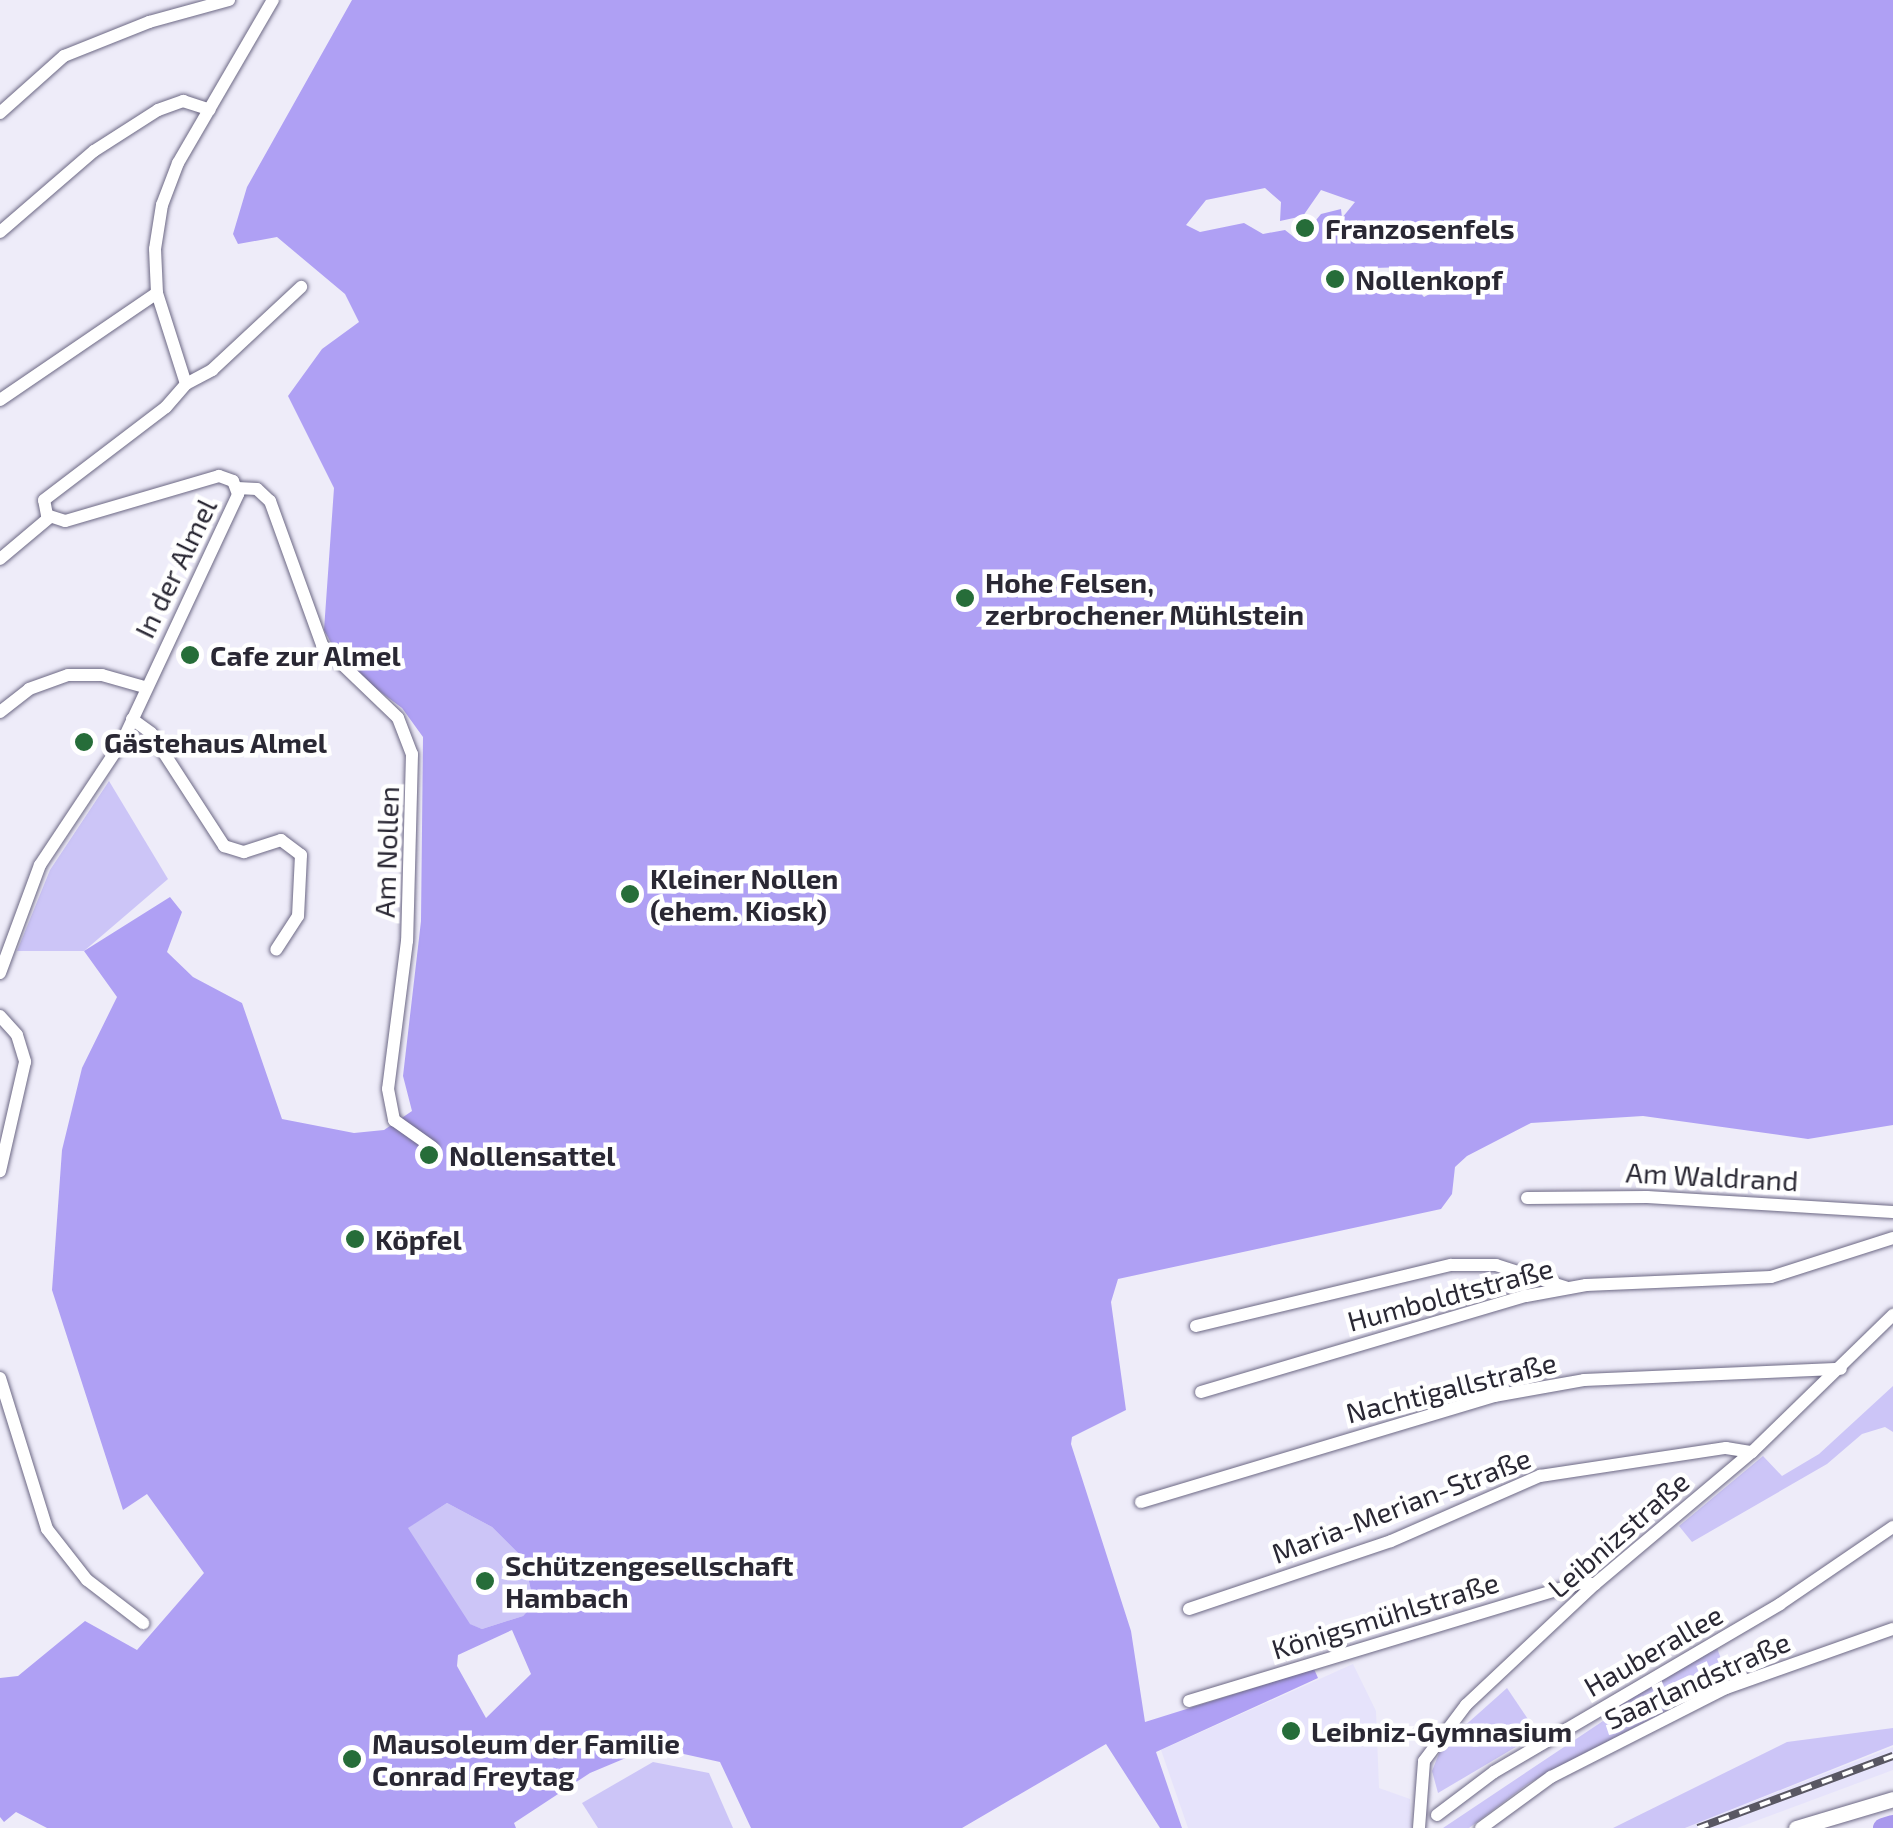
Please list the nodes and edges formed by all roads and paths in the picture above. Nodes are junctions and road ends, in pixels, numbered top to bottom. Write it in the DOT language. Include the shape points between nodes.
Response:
graph roads {
  1 [pos="229,0"];
  2 [pos="273,0"];
  3 [pos="210,110"];
  4 [pos="0,112"];
  5 [pos="0,232"];
  6 [pos="301,287"];
  7 [pos="157,293"];
  8 [pos="186,384"];
  9 [pos="0,400"];
  10 [pos="237,488"];
  11 [pos="50,518"];
  12 [pos="0,559"];
  13 [pos="144,687"];
  14 [pos="0,712"];
  15 [pos="132,719"];
  16 [pos="276,950"];
  17 [pos="0,973"];
  18 [pos="0,1016"];
  19 [pos="432,1147"];
  20 [pos="0,1171"];
  21 [pos="1527,1198"];
  22 [pos="1893,1212"];
  23 [pos="1893,1238"];
  24 [pos="1568,1288"];
  25 [pos="1893,1316"];
  26 [pos="1196,1326"];
  27 [pos="1840,1369"];
  28 [pos="0,1378"];
  29 [pos="1200,1392"];
  30 [pos="1752,1452"];
  31 [pos="1141,1502"];
  32 [pos="1893,1526"];
  33 [pos="1595,1584"];
  34 [pos="1189,1609"];
  35 [pos="143,1623"];
  36 [pos="1893,1629"];
  37 [pos="1189,1700"];
  38 [pos="1893,1799"];
  39 [pos="1437,1821"];
  40 [pos="1420,1822"];
  41 [pos="1481,1828"];
  42 [pos="1796,1828"];
  1 -- 4 [label="street" via="64,56"];
  2 -- 3 [label="street"];
  3 -- 5 [label="street" via="183,102 158,110 94,151"];
  3 -- 7 [label="street" via="162,205 154,249"];
  6 -- 8 [label="street" via="212,370"];
  7 -- 8 [label="street"];
  7 -- 9 [label="street"];
  8 -- 11 [label="street" via="166,407 51,490 44,507"];
  10 -- 11 [label="street, In der Almel" via="219,476 95,516"];
  10 -- 13 [label="street, In der Almel" via="231,514"];
  10 -- 19 [label="street, Am Nollen" via="257,489 270,500 322,646 398,718 412,754 408,941 388,1089 394,1120"];
  11 -- 12 [label="street"];
  13 -- 14 [label="street" via="102,675 68,675 29,689"];
  13 -- 15 [label="street, In der Almel"];
  15 -- 16 [label="street" via="150,733 224,846 244,852 281,840 301,855 298,916"];
  15 -- 17 [label="street, In der Almel" via="40,866"];
  18 -- 20 [label="street" via="17,1035 25,1062"];
  21 -- 22 [label="street, Am Waldrand" via="1648,1196"];
  23 -- 24 [label="street, Humboldtstraße" via="1771,1277"];
  24 -- 26 [label="street" via="1496,1265 1451,1266"];
  24 -- 29 [label="street, Humboldtstraße"];
  25 -- 27 [label="street, Leibnizstraße"];
  27 -- 30 [label="street, Leibnizstraße"];
  27 -- 31 [label="street, Nachtigallstraße" via="1596,1379 1494,1396"];
  28 -- 35 [label="street" via="47,1529 86,1580"];
  30 -- 33 [label="street, Leibnizstraße"];
  30 -- 34 [label="street, Maria-Merian-Straße" via="1726,1448 1540,1476 1391,1541"];
  32 -- 39 [label="street, Hauberallee" via="1780,1604 1462,1792"];
  33 -- 37 [label="street, Königsmühlstraße" via="1579,1582"];
  33 -- 40 [label="street, Leibnizstraße" via="1432,1745"];
  36 -- 41 [label="street, Saarlandstraße" via="1726,1688 1563,1770"];
  38 -- 42 [label="main road"];
  39 -- 40 [label="street, Leibnizstraße"];
}
